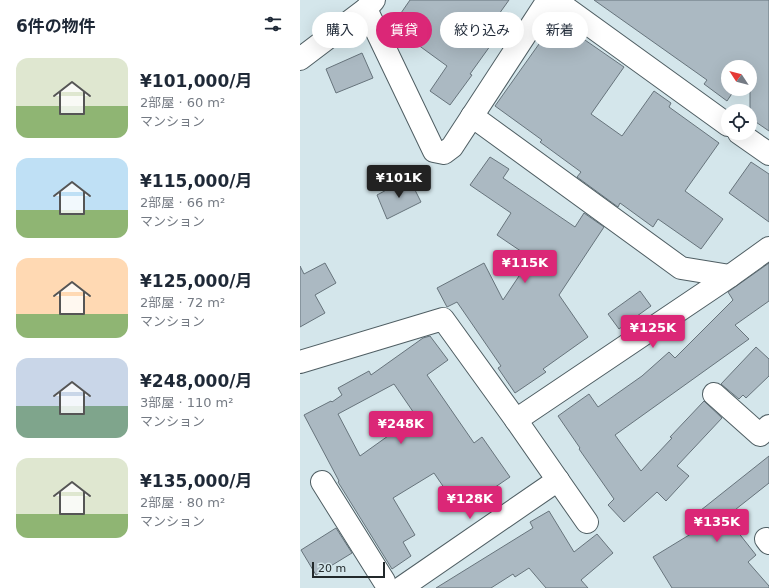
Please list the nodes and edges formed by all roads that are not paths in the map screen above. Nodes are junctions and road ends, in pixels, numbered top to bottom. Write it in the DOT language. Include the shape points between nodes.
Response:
graph roads {
  1 [pos="548,0"];
  2 [pos="555,0"];
  3 [pos="370,5"];
  4 [pos="300,59"];
  5 [pos="472,116"];
  6 [pos="721,120"];
  7 [pos="749,140"];
  8 [pos="769,154"];
  9 [pos="769,248"];
  10 [pos="730,276"];
  11 [pos="300,362"];
  12 [pos="714,394"];
  13 [pos="516,420"];
  14 [pos="769,426"];
  15 [pos="558,480"];
  16 [pos="322,482"];
  17 [pos="587,522"];
  18 [pos="387,586"];
  1 -- 5 [label="street"];
  2 -- 6 [label="street"];
  3 -- 4 [label="street"];
  3 -- 5 [label="street" via="434,151 444,153 452,147"];
  5 -- 10 [label="street" via="681,268"];
  7 -- 8 [label="street"];
  9 -- 10 [label="street"];
  10 -- 13 [label="street"];
  11 -- 13 [label="street" via="443,319"];
  12 -- 14 [label="street" via="760,435"];
  13 -- 15 [label="street"];
  15 -- 17 [label="street"];
  15 -- 18 [label="street"];
  16 -- 18 [label="street"];
}
